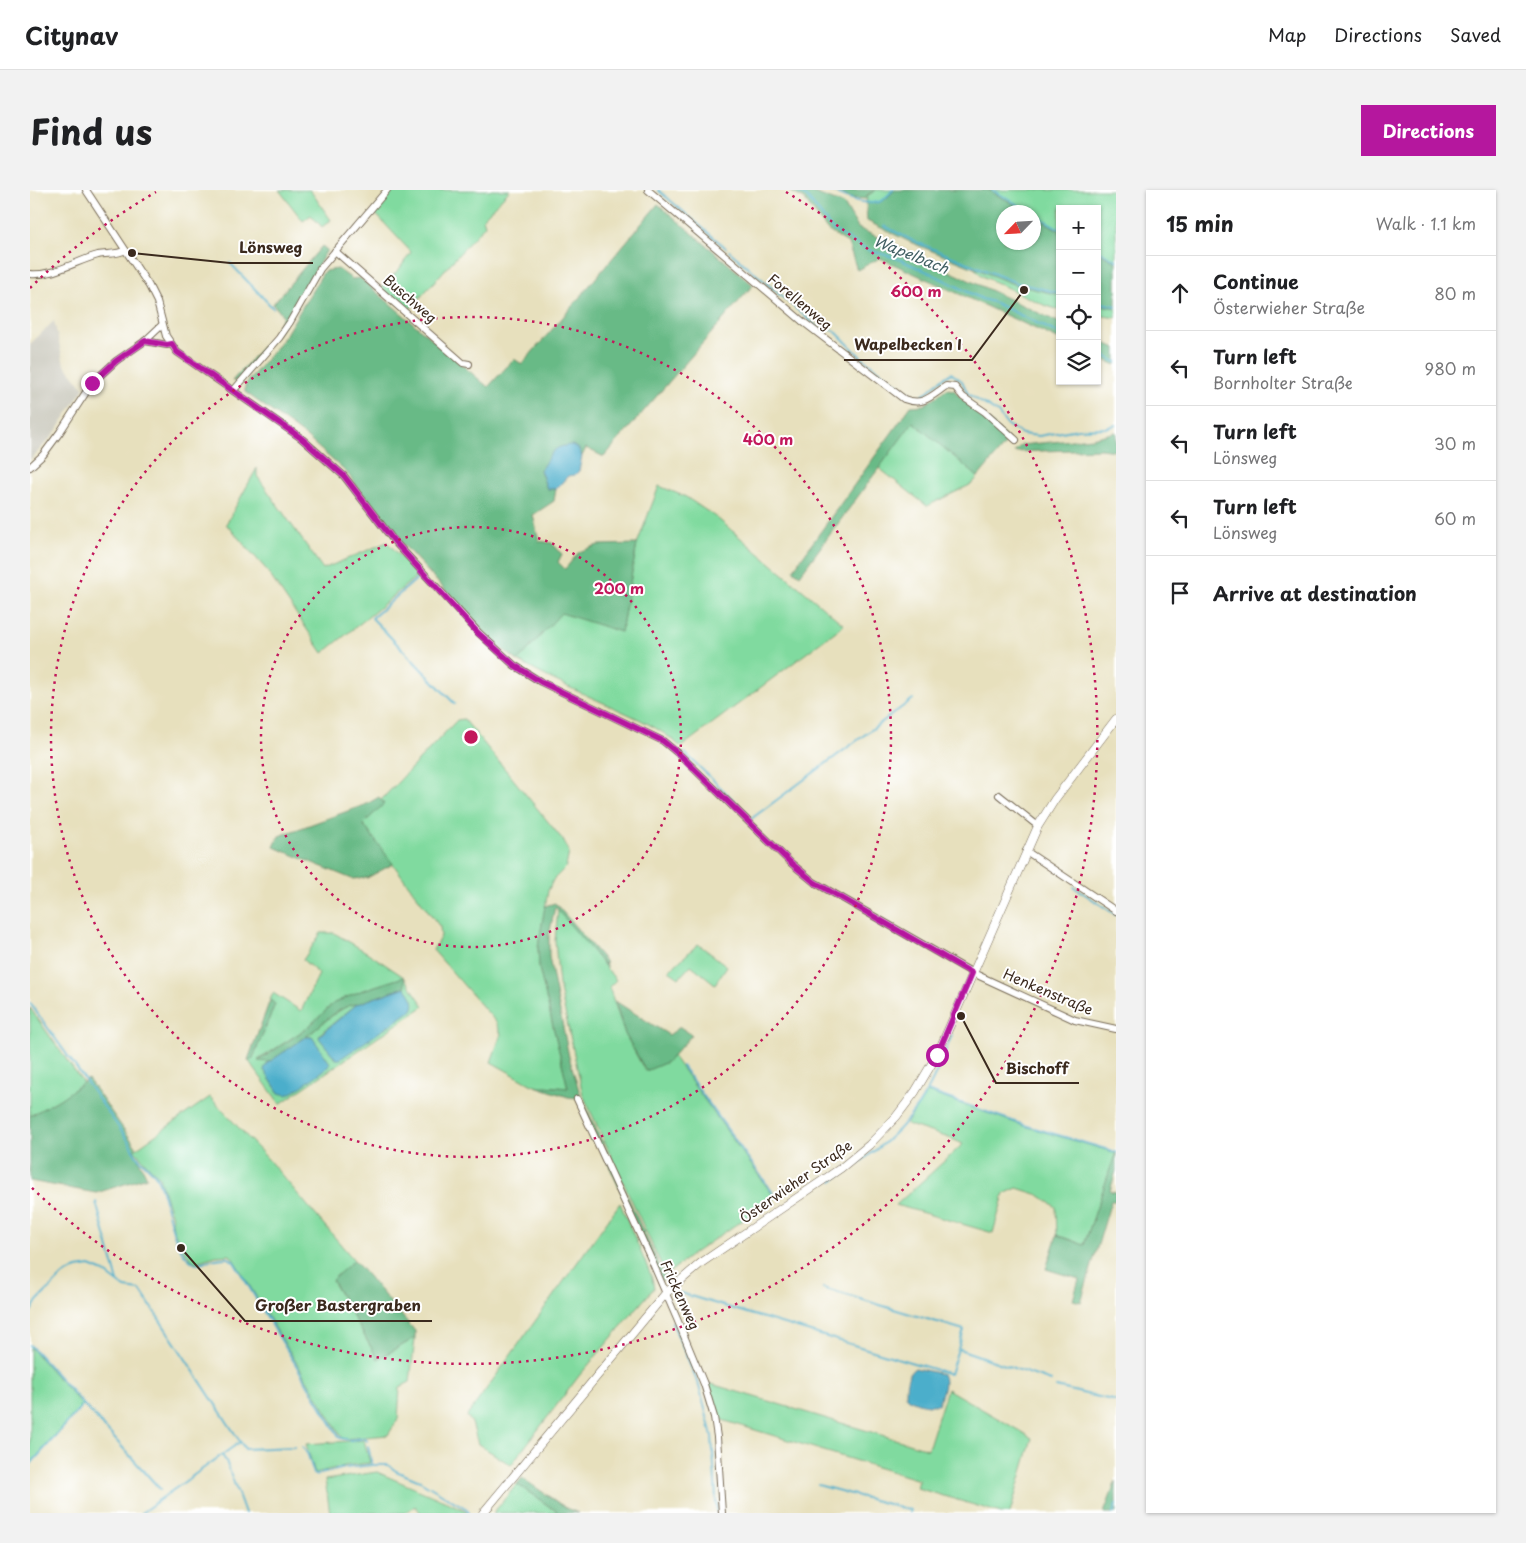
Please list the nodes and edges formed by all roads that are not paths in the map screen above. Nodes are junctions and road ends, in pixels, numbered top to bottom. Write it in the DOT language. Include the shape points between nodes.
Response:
graph roads {
  1 [pos="86,190"];
  2 [pos="387,190"];
  3 [pos="648,190"];
  4 [pos="126,250"];
  5 [pos="335,251"];
  6 [pos="30,274"];
  7 [pos="162,325"];
  8 [pos="145,341"];
  9 [pos="172,344"];
  10 [pos="469,364"];
  11 [pos="234,390"];
  12 [pos="1016,440"];
  13 [pos="30,467"];
  14 [pos="1116,719"];
  15 [pos="999,794"];
  16 [pos="1038,826"];
  17 [pos="1026,851"];
  18 [pos="1116,910"];
  19 [pos="972,973"];
  20 [pos="1116,1029"];
  21 [pos="576,1099"];
  22 [pos="666,1293"];
  23 [pos="483,1513"];
  24 [pos="722,1513"];
  1 -- 4 [label="street, Henkenstraße"];
  2 -- 5 [label="street"];
  3 -- 12 [label="street, Forellenweg" via="802,321 904,399 923,402 946,386 955,387"];
  4 -- 6 [label="street" via="99,255 59,270"];
  4 -- 7 [label="street, Henkenstraße" via="150,286"];
  5 -- 10 [label="street, Buschweg"];
  5 -- 11 [label="street" via="320,269 279,338"];
  7 -- 8 [label="street"];
  7 -- 9 [label="street, Henkenstraße"];
  8 -- 9 [label="street"];
  8 -- 13 [label="street" via="92,383 56,437"];
  9 -- 11 [label="street, Henkenstraße" via="177,352"];
  11 -- 19 [label="street, Henkenstraße" via="301,438 344,476 394,541 478,633 514,665 541,682 663,741 814,882"];
  14 -- 16 [label="street, Österwieher Straße"];
  15 -- 16 [label="street"];
  16 -- 17 [label="street, Österwieher Straße"];
  17 -- 18 [label="street"];
  17 -- 19 [label="street, Österwieher Straße"];
  19 -- 20 [label="street, Henkenstraße" via="1075,1020"];
  19 -- 22 [label="street, Österwieher Straße" via="924,1078 901,1111 870,1146 701,1263"];
  21 -- 22 [label="street, Frickenweg"];
  22 -- 23 [label="street, Österwieher Straße"];
  22 -- 24 [label="street, Frickenweg" via="704,1384 714,1418"];
}
